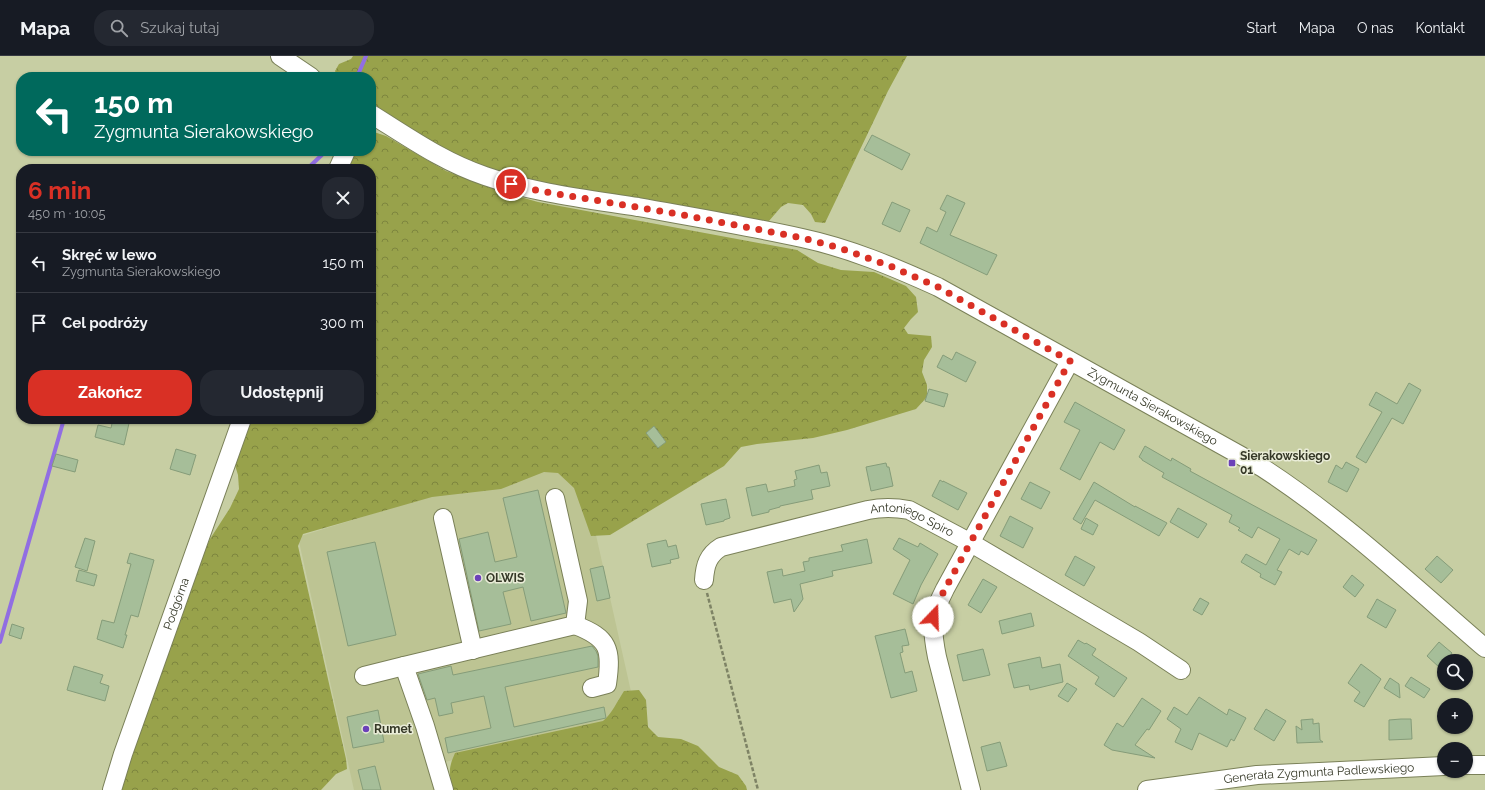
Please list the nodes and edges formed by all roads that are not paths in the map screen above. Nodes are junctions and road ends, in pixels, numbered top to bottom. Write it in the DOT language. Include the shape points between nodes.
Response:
graph roads {
  1 [pos="280,56"];
  2 [pos="304,72"];
  3 [pos="376,117"];
  4 [pos="1070,361"];
  5 [pos="240,424"];
  6 [pos="555,498"];
  7 [pos="443,518"];
  8 [pos="970,543"];
  9 [pos="704,580"];
  10 [pos="575,625"];
  11 [pos="1485,648"];
  12 [pos="473,650"];
  13 [pos="404,666"];
  14 [pos="1180,670"];
  15 [pos="364,676"];
  16 [pos="592,688"];
  17 [pos="1473,765"];
  18 [pos="1485,765"];
  19 [pos="1437,766"];
  20 [pos="1226,784"];
  21 [pos="112,790"];
  22 [pos="444,790"];
  23 [pos="971,790"];
  24 [pos="1147,790"];
  1 -- 2 [label="street"];
  3 -- 4 [label="street, Zygmunta Sierakowskiego" via="450,162 486,177 540,191 678,214 803,238 840,248 938,287"];
  4 -- 8 [label="street"];
  4 -- 11 [label="street, Zygmunta Sierakowskiego" via="1263,468 1292,487 1324,510"];
  5 -- 21 [label="street, Podgórna"];
  6 -- 10 [label="street" via="578,601"];
  7 -- 12 [label="street"];
  8 -- 9 [label="street, Antoniego Spiro" via="909,510 898,507 882,508 721,547 708,559"];
  8 -- 14 [label="street, Antoniego Spiro" via="1139,642"];
  8 -- 23 [label="street" via="939,601 932,628"];
  10 -- 12 [label="street"];
  10 -- 16 [label="street" via="598,636 605,644 608,654 607,684"];
  12 -- 13 [label="street"];
  13 -- 15 [label="street"];
  13 -- 22 [label="street"];
  17 -- 18 [label="street"];
  19 -- 20 [label="street, Generała Zygmunta Padlewskiego" via="1287,773"];
  20 -- 24 [label="street, Generała Zygmunta Padlewskiego"];
}
